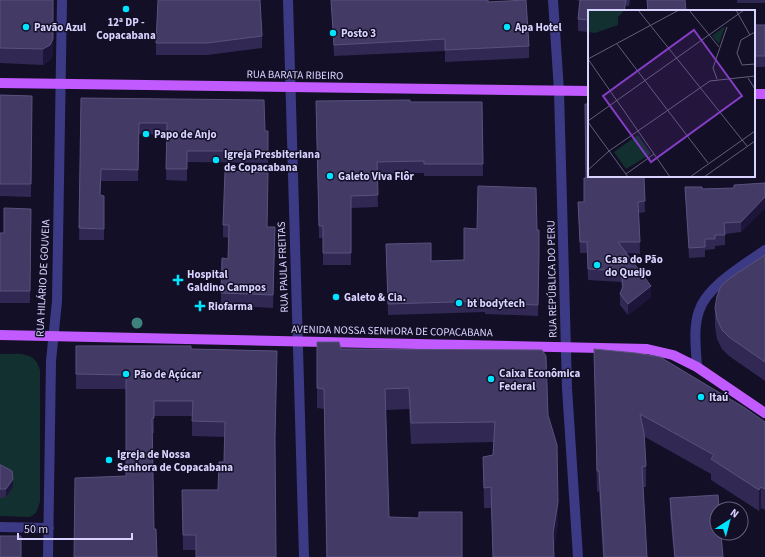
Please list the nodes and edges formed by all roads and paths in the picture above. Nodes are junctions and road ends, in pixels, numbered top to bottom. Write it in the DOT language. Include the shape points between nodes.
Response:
graph roads {
  1 [pos="62,0"];
  2 [pos="288,0"];
  3 [pos="554,0"];
  4 [pos="0,83"];
  5 [pos="60,83"];
  6 [pos="290,87"];
  7 [pos="559,91"];
  8 [pos="588,91"];
  9 [pos="765,250"];
  10 [pos="0,334"];
  11 [pos="53,335"];
  12 [pos="297,341"];
  13 [pos="566,347"];
  14 [pos="697,366"];
  15 [pos="765,413"];
  16 [pos="0,527"];
  17 [pos="49,528"];
  18 [pos="48,557"];
  19 [pos="304,557"];
  20 [pos="578,557"];
  1 -- 5 [label="street, RUA HILÁRIO DE GOUVEIA"];
  2 -- 6 [label="street, RUA PAULA FREITAS"];
  3 -- 7 [label="street, RUA REPÚBLICA DO PERU"];
  4 -- 5 [label="main road, RUA BARATA RIBEIRO"];
  5 -- 6 [label="main road, RUA BARATA RIBEIRO"];
  5 -- 11 [label="street, RUA HILÁRIO DE GOUVEIA" via="57,300"];
  6 -- 7 [label="main road, RUA BARATA RIBEIRO"];
  6 -- 12 [label="street, RUA PAULA FREITAS"];
  7 -- 8 [label="main road, RUA BARATA RIBEIRO"];
  7 -- 13 [label="street, RUA REPÚBLICA DO PERU"];
  9 -- 14 [label="street" via="714,288 704,300 696,324"];
  10 -- 11 [label="main road, AVENIDA NOSSA SENHORA DE COPACABANA"];
  11 -- 12 [label="main road, AVENIDA NOSSA SENHORA DE COPACABANA"];
  11 -- 17 [label="street, RUA HILÁRIO DE GOUVEIA"];
  12 -- 13 [label="main road, AVENIDA NOSSA SENHORA DE COPACABANA"];
  12 -- 19 [label="street, RUA PAULA FREITAS"];
  13 -- 14 [label="main road, AVENIDA NOSSA SENHORA DE COPACABANA" via="647,349 672,355"];
  13 -- 20 [label="street, RUA REPÚBLICA DO PERU"];
  14 -- 15 [label="main road, AVENIDA NOSSA SENHORA DE COPACABANA"];
  16 -- 17 [label="street"];
  17 -- 18 [label="street, RUA HILÁRIO DE GOUVEIA"];
}
